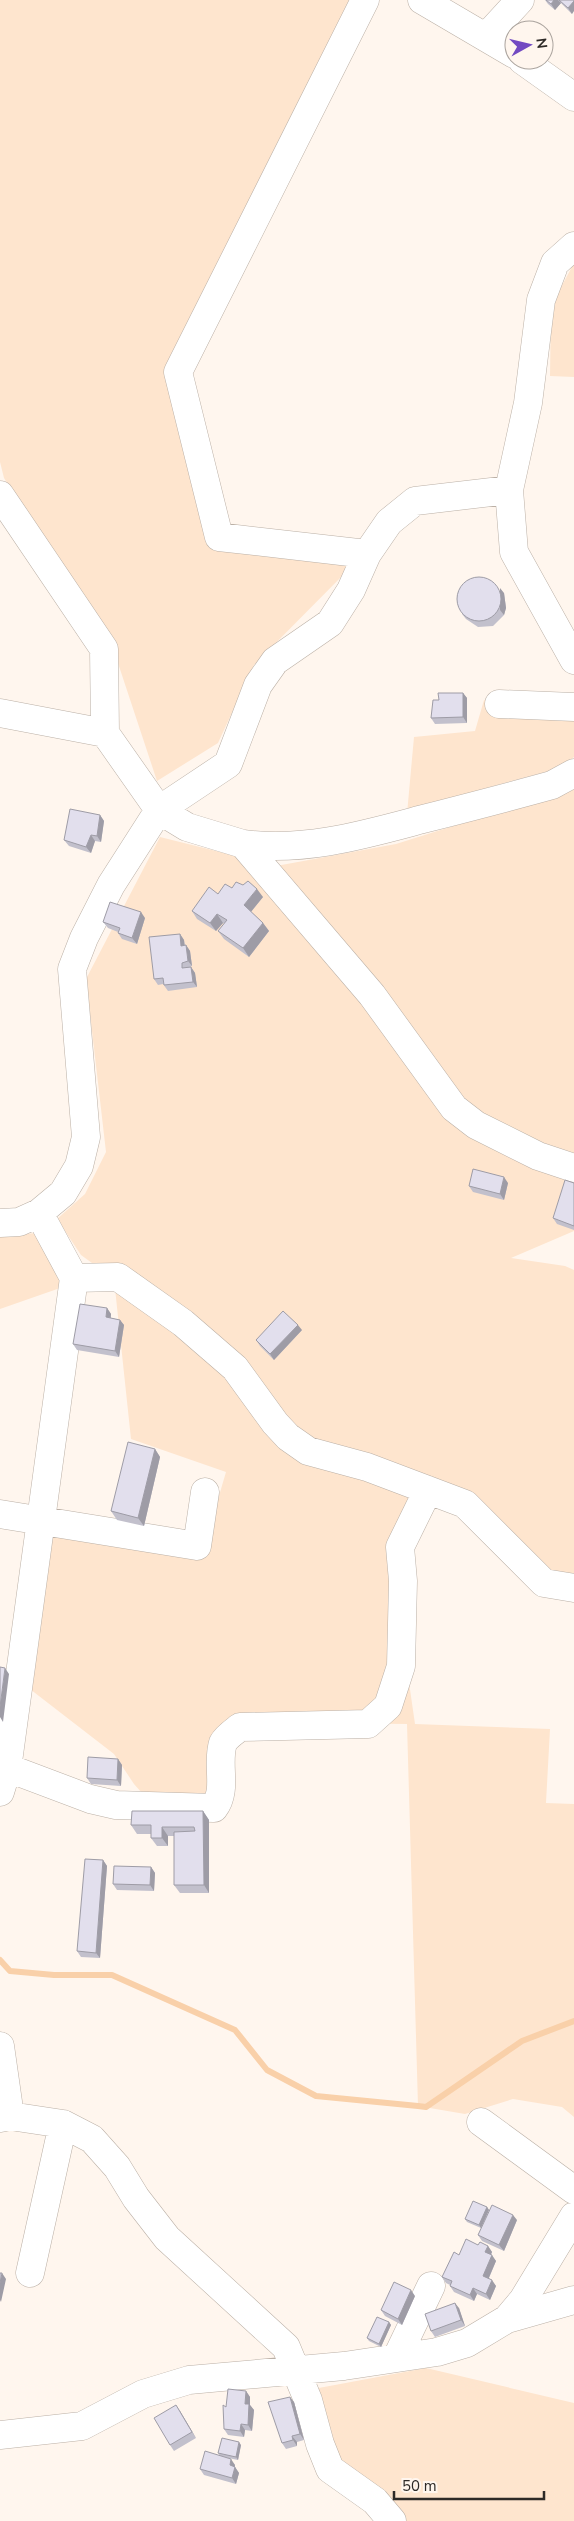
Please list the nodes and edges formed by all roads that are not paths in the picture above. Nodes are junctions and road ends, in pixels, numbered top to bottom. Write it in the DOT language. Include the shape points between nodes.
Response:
graph roads {
  1 [pos="365,0"];
  2 [pos="422,0"];
  3 [pos="520,0"];
  4 [pos="487,36"];
  5 [pos="504,47"];
  6 [pos="536,70"];
  7 [pos="574,97"];
  8 [pos="574,246"];
  9 [pos="509,490"];
  10 [pos="0,496"];
  11 [pos="367,554"];
  12 [pos="574,660"];
  13 [pos="499,704"];
  14 [pos="574,707"];
  15 [pos="0,714"];
  16 [pos="105,733"];
  17 [pos="574,773"];
  18 [pos="159,810"];
  19 [pos="243,844"];
  20 [pos="574,1168"];
  21 [pos="39,1213"];
  22 [pos="0,1224"];
  23 [pos="74,1278"];
  24 [pos="428,1490"];
  25 [pos="205,1492"];
  26 [pos="0,1514"];
  27 [pos="41,1521"];
  28 [pos="574,1588"];
  29 [pos="2,1776"];
  30 [pos="0,2046"];
  31 [pos="5,2117"];
  32 [pos="481,2122"];
  33 [pos="63,2124"];
  34 [pos="574,2190"];
  35 [pos="574,2216"];
  36 [pos="30,2273"];
  37 [pos="431,2286"];
  38 [pos="574,2300"];
  39 [pos="507,2319"];
  40 [pos="397,2358"];
  41 [pos="294,2370"];
  42 [pos="0,2435"];
  43 [pos="392,2521"];
  1 -- 11 [label="street" via="178,372 219,537"];
  2 -- 4 [label="street"];
  3 -- 4 [label="street"];
  4 -- 5 [label="street"];
  6 -- 7 [label="street"];
  8 -- 9 [label="street" via="555,264 541,300 528,403"];
  9 -- 11 [label="street" via="415,501 389,522"];
  9 -- 12 [label="street" via="514,552"];
  10 -- 16 [label="street" via="104,650"];
  11 -- 18 [label="street" via="351,590 330,623 275,661 258,686 228,764"];
  13 -- 14 [label="street"];
  15 -- 16 [label="street"];
  16 -- 18 [label="street"];
  17 -- 19 [label="street" via="552,785 352,838 298,846"];
  18 -- 19 [label="street" via="188,827"];
  18 -- 21 [label="street" via="111,885 72,969 86,1137 79,1166 63,1193"];
  19 -- 20 [label="street" via="372,995 454,1108 476,1125 529,1152"];
  21 -- 22 [label="street" via="18,1222"];
  21 -- 23 [label="street"];
  23 -- 24 [label="street" via="118,1277 183,1324 235,1368 275,1423 308,1451 367,1467"];
  23 -- 27 [label="street"];
  24 -- 28 [label="street" via="464,1504 544,1583"];
  24 -- 29 [label="street" via="400,1547 403,1582 400,1666 388,1706 368,1724 240,1726 224,1742 220,1768 221,1800 214,1808 116,1805"];
  25 -- 27 [label="street" via="197,1546"];
  26 -- 27 [label="street"];
  27 -- 29 [label="street"];
  30 -- 31 [label="street"];
  31 -- 33 [label="street"];
  32 -- 34 [label="street"];
  33 -- 36 [label="street"];
  33 -- 41 [label="street" via="92,2139 118,2167 136,2198 167,2238 286,2347"];
  35 -- 39 [label="street"];
  37 -- 40 [label="street"];
  38 -- 39 [label="street"];
  39 -- 40 [label="street" via="467,2343 437,2352"];
  40 -- 41 [label="street"];
  41 -- 42 [label="street" via="189,2380 143,2394 82,2426"];
  41 -- 43 [label="street" via="308,2400 330,2469 375,2500"];
}
